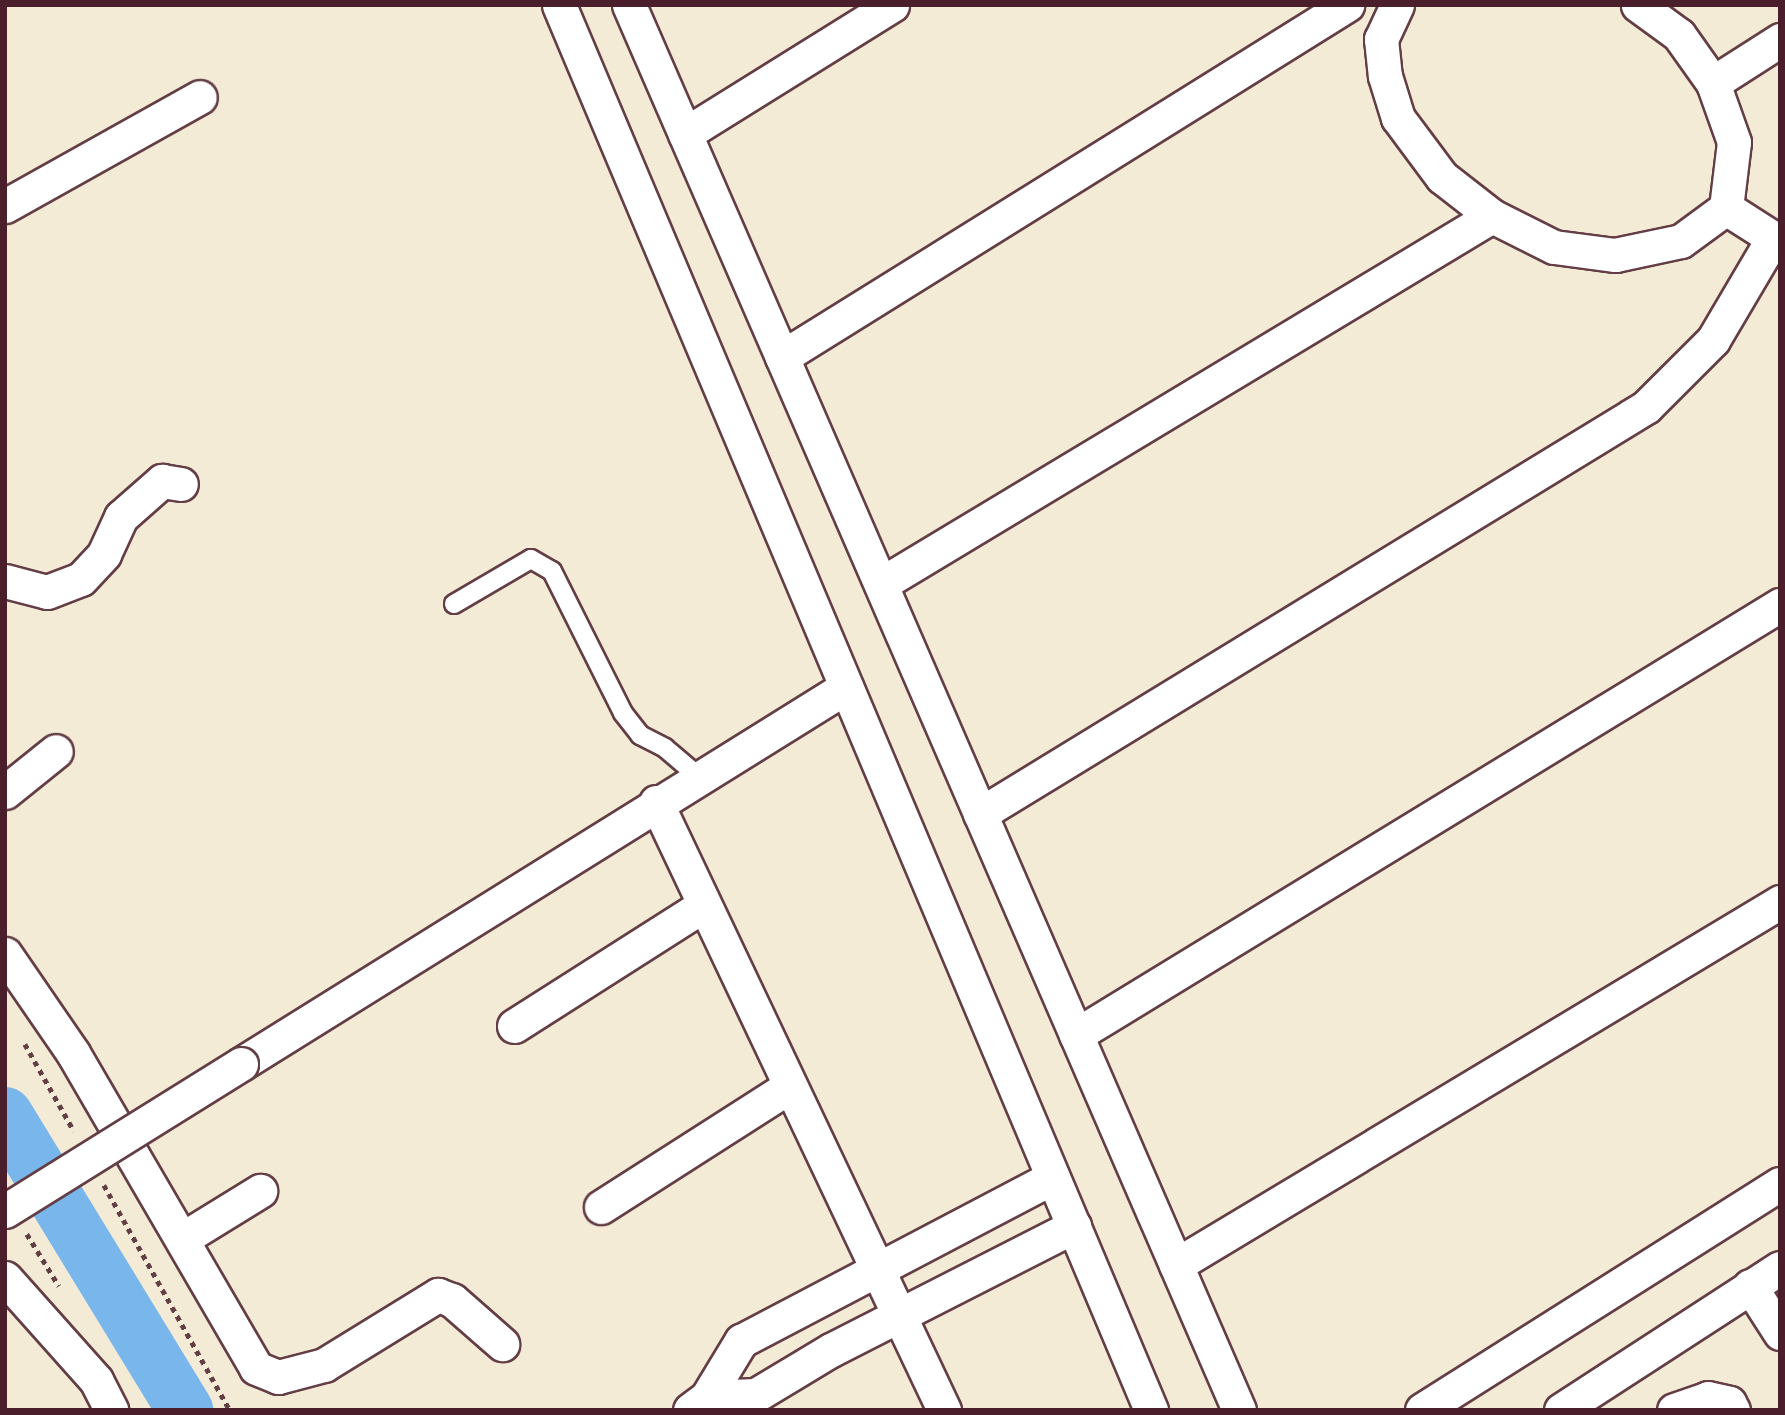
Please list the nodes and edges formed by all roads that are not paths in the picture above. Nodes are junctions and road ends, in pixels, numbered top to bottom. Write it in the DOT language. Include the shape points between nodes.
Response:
graph roads {
  1 [pos="559,5"];
  2 [pos="629,5"];
  3 [pos="892,5"];
  4 [pos="1347,5"];
  5 [pos="1397,5"];
  6 [pos="1637,5"];
  7 [pos="1780,40"];
  8 [pos="1713,83"];
  9 [pos="200,97"];
  10 [pos="685,134"];
  11 [pos="5,206"];
  12 [pos="1726,208"];
  13 [pos="1492,216"];
  14 [pos="1776,240"];
  15 [pos="782,357"];
  16 [pos="181,484"];
  17 [pos="5,581"];
  18 [pos="881,584"];
  19 [pos="454,604"];
  20 [pos="1780,605"];
  21 [pos="846,687"];
  22 [pos="56,751"];
  23 [pos="698,776"];
  24 [pos="5,792"];
  25 [pos="656,802"];
  26 [pos="980,814"];
  27 [pos="1780,902"];
  28 [pos="704,905"];
  29 [pos="5,954"];
  30 [pos="513,1026"];
  31 [pos="1076,1035"];
  32 [pos="789,1087"];
  33 [pos="1053,1177"];
  34 [pos="1780,1184"];
  35 [pos="260,1191"];
  36 [pos="601,1207"];
  37 [pos="5,1211"];
  38 [pos="1074,1226"];
  39 [pos="182,1239"];
  40 [pos="1176,1265"];
  41 [pos="1780,1268"];
  42 [pos="875,1270"];
  43 [pos="5,1278"];
  44 [pos="1750,1286"];
  45 [pos="898,1316"];
  46 [pos="1780,1333"];
  47 [pos="502,1344"];
  48 [pos="699,1404"];
  49 [pos="111,1410"];
  50 [pos="944,1410"];
  51 [pos="1151,1410"];
  52 [pos="1239,1410"];
  53 [pos="1422,1410"];
  54 [pos="1560,1410"];
  55 [pos="1674,1410"];
  56 [pos="1733,1410"];
  1 -- 21 [label="street"];
  2 -- 10 [label="street"];
  3 -- 10 [label="street"];
  4 -- 15 [label="street"];
  5 -- 13 [label="street" via="1381,39 1385,76 1398,118 1443,177"];
  6 -- 8 [label="street" via="1679,35"];
  7 -- 8 [label="street"];
  8 -- 12 [label="street" via="1734,142"];
  9 -- 11 [label="street"];
  10 -- 15 [label="street"];
  12 -- 13 [label="street" via="1681,241 1615,255 1555,247"];
  12 -- 14 [label="street"];
  13 -- 18 [label="street"];
  14 -- 26 [label="street" via="1713,340 1646,407"];
  15 -- 18 [label="street"];
  16 -- 17 [label="street" via="162,481 121,517 104,554 81,579 47,592"];
  18 -- 26 [label="street"];
  19 -- 23 [label="lane" via="531,559 552,571 623,713 640,735 665,748"];
  20 -- 31 [label="street"];
  21 -- 23 [label="street"];
  21 -- 33 [label="street"];
  22 -- 24 [label="street"];
  23 -- 25 [label="street"];
  25 -- 28 [label="street"];
  25 -- 37 [label="street, bridge"];
  26 -- 31 [label="street"];
  27 -- 40 [label="street"];
  28 -- 30 [label="street"];
  28 -- 32 [label="street"];
  29 -- 39 [label="street" via="73,1053"];
  31 -- 40 [label="street"];
  32 -- 36 [label="street"];
  32 -- 42 [label="street"];
  33 -- 38 [label="street"];
  33 -- 42 [label="street"];
  34 -- 53 [label="street"];
  35 -- 39 [label="street"];
  38 -- 45 [label="street"];
  38 -- 51 [label="street"];
  39 -- 47 [label="street" via="256,1368 278,1377 324,1365 438,1295 452,1300"];
  40 -- 52 [label="street"];
  41 -- 44 [label="street"];
  42 -- 45 [label="street"];
  42 -- 48 [label="street" via="741,1341"];
  43 -- 49 [label="street" via="96,1380"];
  44 -- 46 [label="street"];
  44 -- 54 [label="street"];
  45 -- 48 [label="street" via="756,1395"];
  45 -- 50 [label="street"];
  55 -- 56 [label="street" via="1708,1398 1728,1403"];
}
